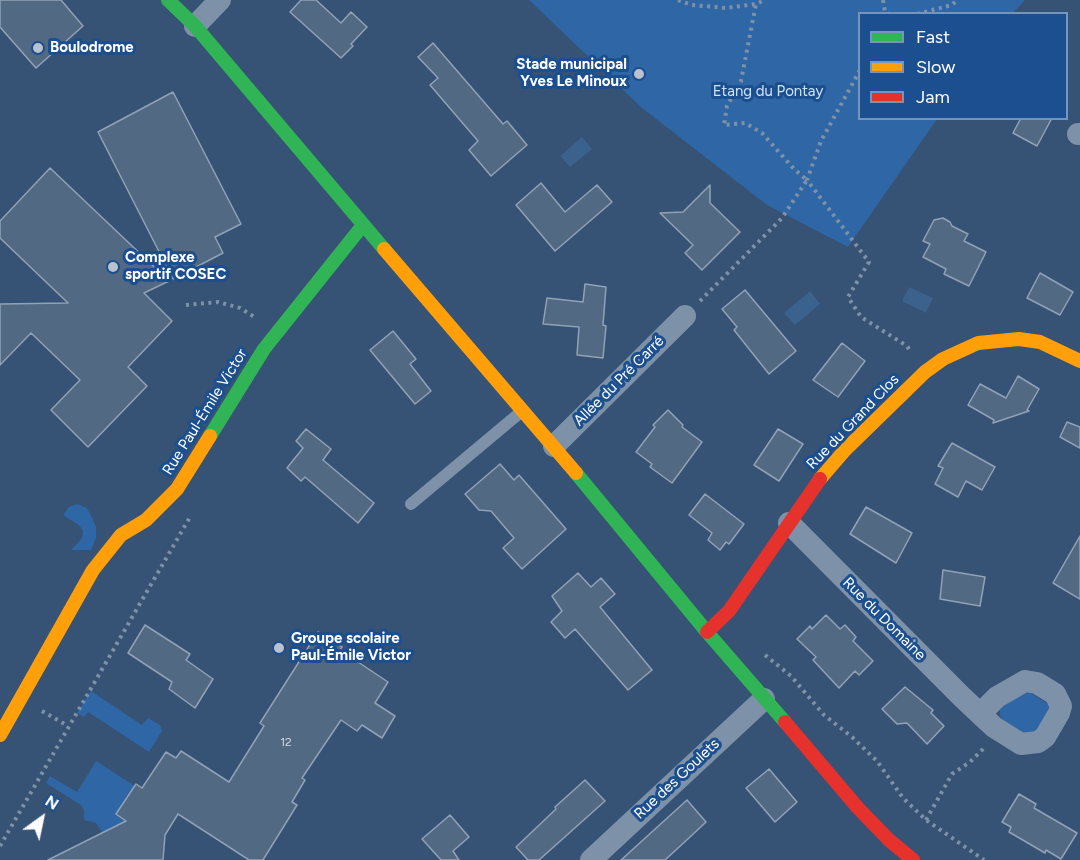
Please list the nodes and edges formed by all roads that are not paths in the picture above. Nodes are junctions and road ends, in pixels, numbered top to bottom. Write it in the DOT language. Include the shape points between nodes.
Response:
graph roads {
  1 [pos="168,0"];
  2 [pos="219,0"];
  3 [pos="195,26"];
  4 [pos="363,225"];
  5 [pos="685,316"];
  6 [pos="1080,361"];
  7 [pos="523,410"];
  8 [pos="554,446"];
  9 [pos="411,504"];
  10 [pos="789,523"];
  11 [pos="707,632"];
  12 [pos="764,699"];
  13 [pos="987,720"];
  14 [pos="0,735"];
  15 [pos="591,860"];
  16 [pos="913,860"];
  1 -- 3 [label="street"];
  2 -- 3 [label="street"];
  3 -- 4 [label="street"];
  4 -- 7 [label="street"];
  4 -- 14 [label="street, Rue Paul-Émile Victor" via="264,349 177,489 146,520 121,535 93,570"];
  5 -- 8 [label="street, Allée du Pré Carré"];
  6 -- 10 [label="street, Rue du Grand Clos" via="1040,342 1019,339 978,343 943,359 845,450"];
  7 -- 8 [label="street"];
  7 -- 9 [label="lane"];
  8 -- 11 [label="street"];
  10 -- 11 [label="street, Rue du Grand Clos" via="729,611"];
  10 -- 13 [label="street, Rue du Domaine"];
  11 -- 12 [label="street"];
  12 -- 15 [label="street, Rue des Goulets"];
  12 -- 16 [label="street" via="858,808"];
}
